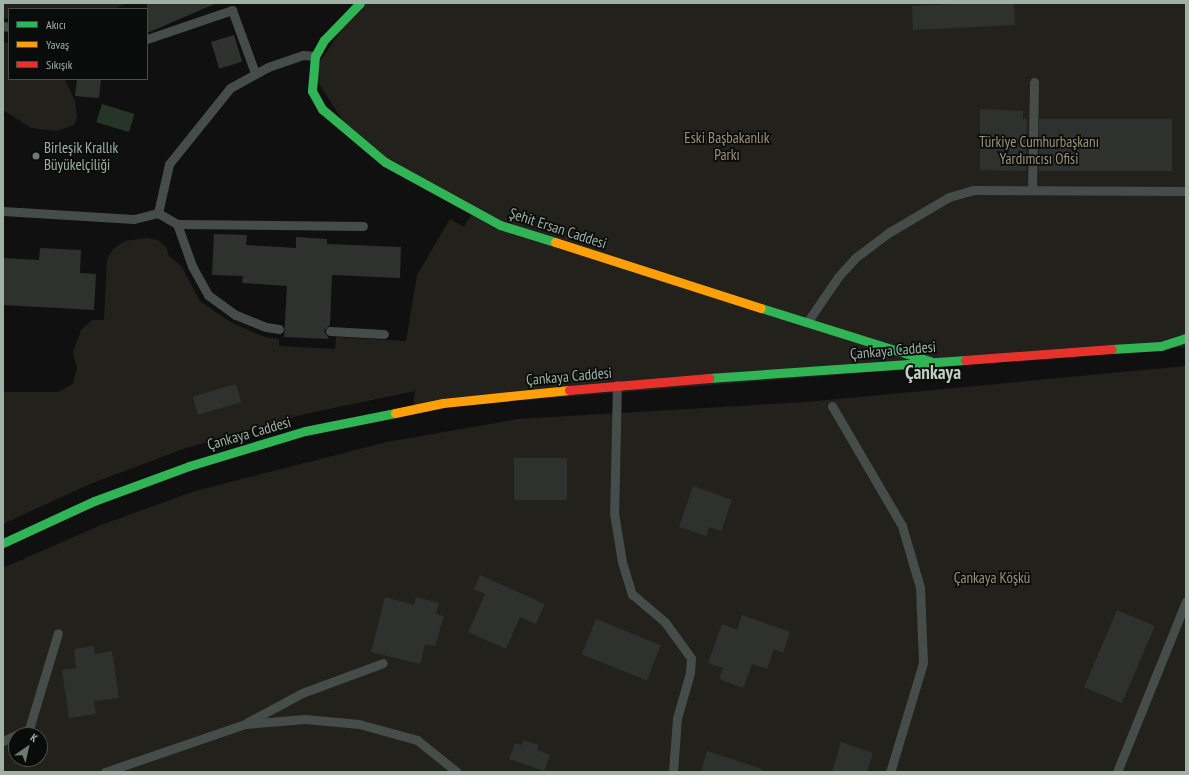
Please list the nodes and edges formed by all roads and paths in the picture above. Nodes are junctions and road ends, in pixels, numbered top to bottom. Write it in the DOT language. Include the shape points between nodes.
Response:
graph roads {
  1 [pos="360,3"];
  2 [pos="148,38"];
  3 [pos="315,56"];
  4 [pos="255,73"];
  5 [pos="1034,82"];
  6 [pos="1032,190"];
  7 [pos="1186,191"];
  8 [pos="3,211"];
  9 [pos="158,212"];
  10 [pos="177,224"];
  11 [pos="364,226"];
  12 [pos="808,321"];
  13 [pos="279,329"];
  14 [pos="330,331"];
  15 [pos="384,334"];
  16 [pos="1186,338"];
  17 [pos="1161,346"];
  18 [pos="1186,347"];
  19 [pos="930,361"];
  20 [pos="617,385"];
  21 [pos="832,406"];
  22 [pos="3,543"];
  23 [pos="1186,601"];
  24 [pos="58,633"];
  25 [pos="383,663"];
  26 [pos="245,724"];
  27 [pos="30,727"];
  28 [pos="105,772"];
  29 [pos="457,772"];
  30 [pos="673,772"];
  31 [pos="890,772"];
  32 [pos="1117,772"];
  1 -- 3 [label="main road, Şehit Ersan Caddesi" via="324,40"];
  2 -- 4 [label="lane" via="232,10"];
  3 -- 4 [label="lane" via="303,55"];
  3 -- 12 [label="main road, Şehit Ersan Caddesi" via="312,91 322,108 338,125 385,162 500,225"];
  4 -- 9 [label="lane" via="230,88 216,102 169,164"];
  5 -- 6 [label="lane"];
  6 -- 7 [label="lane"];
  6 -- 12 [label="lane" via="973,190 949,197 915,216 855,258 838,277"];
  8 -- 9 [label="lane" via="134,219"];
  9 -- 10 [label="lane"];
  10 -- 11 [label="lane"];
  10 -- 13 [label="lane" via="192,266 208,295 236,315 266,328"];
  12 -- 19 [label="main road, Şehit Ersan Caddesi"];
  14 -- 15 [label="lane"];
  16 -- 17 [label="main road, Çankaya Caddesi"];
  17 -- 18 [label="main road, Çankaya Caddesi"];
  17 -- 19 [label="main road, Çankaya Caddesi"];
  19 -- 20 [label="main road, Çankaya Caddesi"];
  20 -- 22 [label="main road, Çankaya Caddesi" via="442,403 305,432 160,476 94,501"];
  20 -- 30 [label="lane" via="614,513 622,562 632,594 665,622 691,658 690,673 677,718"];
  21 -- 31 [label="lane" via="902,526 920,587 923,663"];
  23 -- 32 [label="lane"];
  24 -- 27 [label="lane"];
  25 -- 26 [label="lane" via="302,693"];
  26 -- 28 [label="lane"];
  26 -- 29 [label="lane" via="306,719 359,724 416,740"];
}
